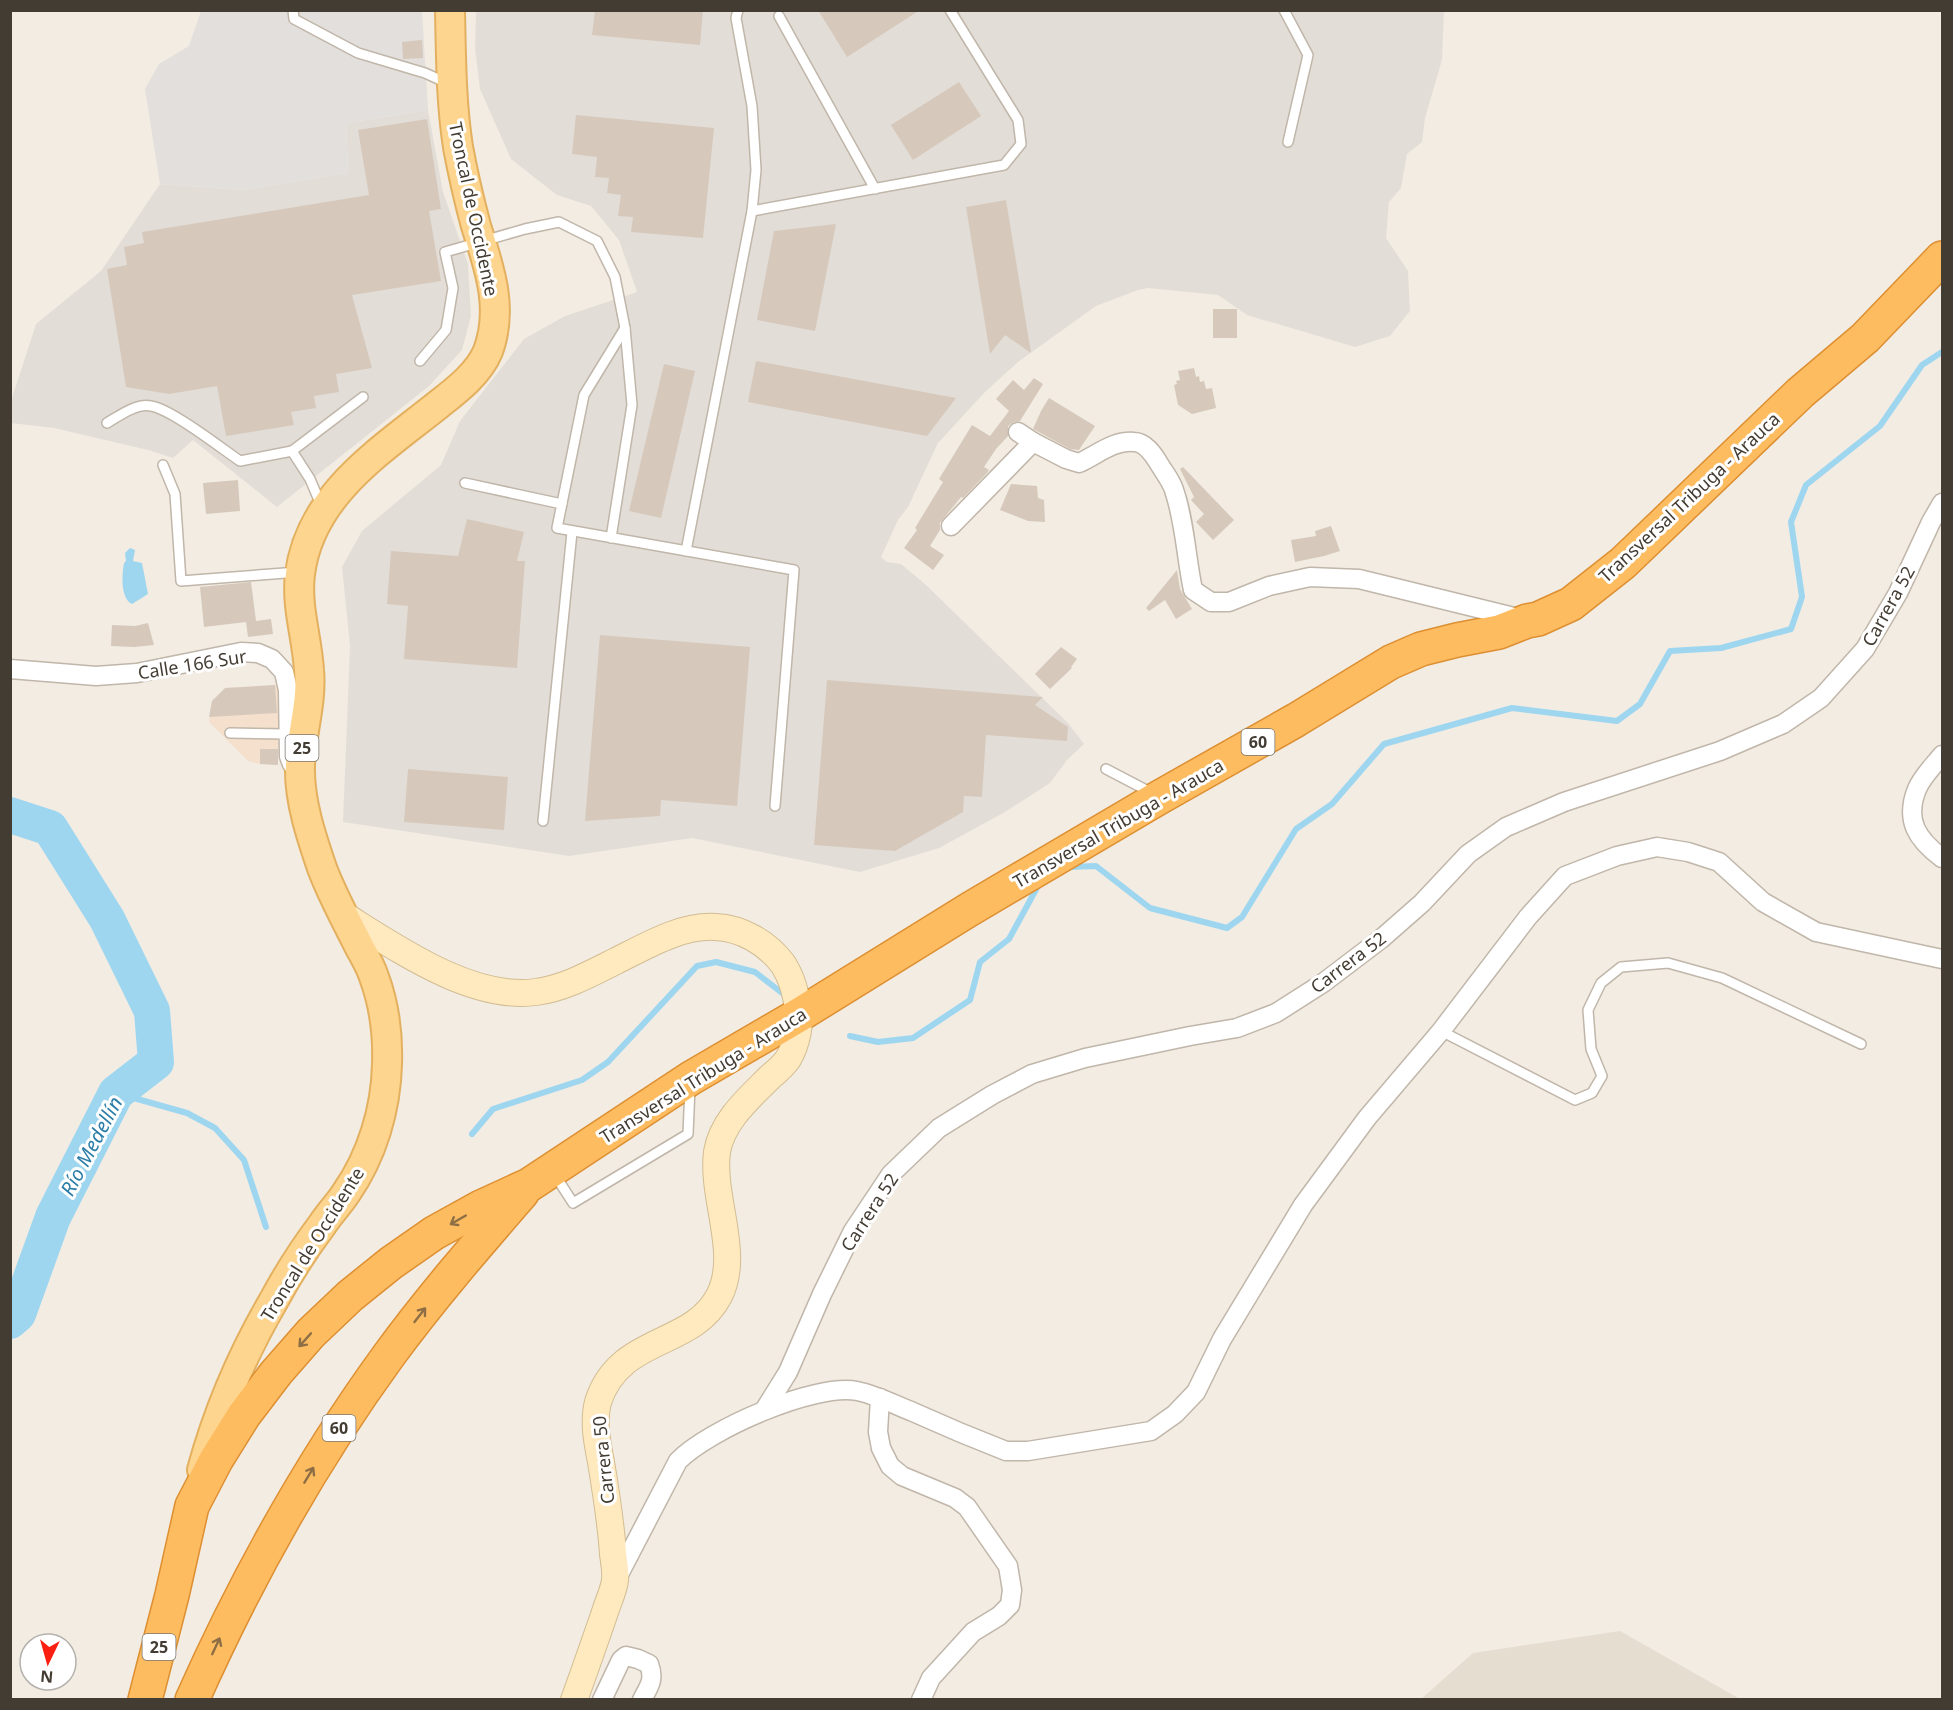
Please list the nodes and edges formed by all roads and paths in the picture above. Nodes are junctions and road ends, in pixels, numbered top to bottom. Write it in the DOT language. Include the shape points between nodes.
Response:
graph roads {
  1 [pos="293,10"];
  2 [pos="450,10"];
  3 [pos="738,10"];
  4 [pos="950,10"];
  5 [pos="1284,10"];
  6 [pos="779,16"];
  7 [pos="452,86"];
  8 [pos="1287,142"];
  9 [pos="875,189"];
  10 [pos="752,211"];
  11 [pos="481,240"];
  12 [pos="1942,258"];
  13 [pos="626,328"];
  14 [pos="420,361"];
  15 [pos="363,397"];
  16 [pos="107,423"];
  17 [pos="1018,432"];
  18 [pos="1034,442"];
  19 [pos="292,451"];
  20 [pos="163,465"];
  21 [pos="465,483"];
  22 [pos="1942,503"];
  23 [pos="562,504"];
  24 [pos="323,510"];
  25 [pos="951,526"];
  26 [pos="572,532"];
  27 [pos="611,538"];
  28 [pos="687,551"];
  29 [pos="300,571"];
  30 [pos="1527,621"];
  31 [pos="10,669"];
  32 [pos="230,733"];
  33 [pos="287,734"];
  34 [pos="1942,755"];
  35 [pos="1106,770"];
  36 [pos="301,788"];
  37 [pos="1160,797"];
  38 [pos="775,806"];
  39 [pos="543,821"];
  40 [pos="1942,858"];
  41 [pos="342,914"];
  42 [pos="1942,959"];
  43 [pos="799,1015"];
  44 [pos="1441,1031"];
  45 [pos="1861,1044"];
  46 [pos="691,1078"];
  47 [pos="540,1177"];
  48 [pos="880,1398"];
  49 [pos="765,1409"];
  50 [pos="192,1506"];
  51 [pos="615,1581"];
  52 [pos="172,1595"];
  53 [pos="145,1700"];
  54 [pos="173,1700"];
  55 [pos="192,1700"];
  56 [pos="574,1700"];
  57 [pos="602,1700"];
  58 [pos="642,1700"];
  59 [pos="921,1700"];
  1 -- 7 [label="lane" via="294,19 358,53 425,73"];
  2 -- 7 [label="main road, Troncal de Occidente / 25"];
  3 -- 10 [label="lane" via="736,18 752,106 756,170"];
  4 -- 9 [label="lane" via="1018,120 1021,144 1004,165"];
  5 -- 8 [label="lane" via="1308,55"];
  6 -- 9 [label="lane"];
  7 -- 11 [label="main road, Troncal de Occidente / 25" via="462,171"];
  9 -- 10 [label="lane"];
  10 -- 28 [label="lane"];
  11 -- 13 [label="lane" via="559,222 597,241 615,277"];
  11 -- 14 [label="lane" via="445,252 453,288 446,330"];
  11 -- 24 [label="main road, Troncal de Occidente / 25" via="496,309 486,356 450,396 356,472"];
  12 -- 30 [label="highway, Transversal Tribuga - Arauca / 60" via="1865,338 1800,393 1623,563 1571,604"];
  13 -- 23 [label="lane" via="584,395"];
  13 -- 27 [label="lane" via="632,405"];
  15 -- 19 [label="lane"];
  16 -- 19 [label="lane" via="130,410 150,405 240,461"];
  17 -- 18 [label="street"];
  18 -- 25 [label="street"];
  18 -- 30 [label="street" via="1079,463 1106,447 1125,442 1137,441 1152,452 1174,488 1193,590 1211,602 1229,602 1269,586 1310,577 1359,579"];
  19 -- 24 [label="lane"];
  20 -- 29 [label="lane" via="175,494 181,581"];
  21 -- 23 [label="lane"];
  22 -- 49 [label="street, Carrera 52" via="1898,593 1865,649 1821,698 1783,724 1720,751 1564,802 1506,827 1467,854 1382,939 1276,1013 1237,1028 1085,1058 1032,1074 939,1128 891,1174 853,1232 788,1372"];
  23 -- 26 [label="lane" via="557,528"];
  24 -- 29 [label="main road, Troncal de Occidente / 25" via="313,528"];
  26 -- 27 [label="lane"];
  26 -- 39 [label="lane"];
  27 -- 28 [label="lane"];
  28 -- 38 [label="lane" via="794,570"];
  29 -- 36 [label="main road, Troncal de Occidente / 25" via="299,607 310,672"];
  30 -- 37 [label="highway, Transversal Tribuga - Arauca / 60" via="1499,632 1421,649 1391,662"];
  31 -- 33 [label="street, Calle 166 Sur" via="96,676 137,674 241,652 258,653 272,659 284,672 288,690"];
  32 -- 33 [label="lane"];
  33 -- 36 [label="street, Calle 166 Sur" via="289,756"];
  34 -- 40 [label="street" via="1917,788 1912,806 1918,836"];
  35 -- 37 [label="lane"];
  36 -- 41 [label="main road, Troncal de Occidente / 25" via="309,828"];
  37 -- 43 [label="highway, Transversal Tribuga - Arauca / 60"];
  41 -- 43 [label="main road, Carrera 50" via="415,959 460,979 510,992 555,988 689,929 716,927 738,931 760,942 787,970"];
  41 -- 50 [label="main road, Troncal de Occidente / 25" via="374,975 382,1003 387,1064 381,1115 347,1192 297,1262 253,1339 218,1421"];
  42 -- 44 [label="street" via="1816,932 1763,902 1719,862 1657,847 1617,856 1565,876 1528,917"];
  43 -- 46 [label="highway, Transversal Tribuga - Arauca / 60"];
  43 -- 51 [label="main road, Carrera 50" via="796,1040 788,1060 739,1110 726,1127 717,1152 727,1272 719,1297 698,1323 625,1361 598,1404 596,1425"];
  44 -- 45 [label="lane" via="1575,1100 1592,1093 1602,1076 1592,1049 1588,1010 1601,983 1621,967 1668,963 1722,978"];
  44 -- 48 [label="street" via="1367,1118 1304,1205 1222,1339 1196,1392 1151,1431 1028,1451 1006,1451"];
  46 -- 47 [label="highway, Transversal Tribuga - Arauca / 60"];
  46 -- 47 [label="lane" via="688,1134 573,1203"];
  47 -- 50 [label="highway, Transversal Tribuga - Arauca / 60, one-way" via="434,1233 350,1296 311,1333 244,1415"];
  55 -- 47 [label="highway, Transversal Tribuga - Arauca / 60, one-way" via="269,1542 326,1447 456,1268"];
  48 -- 49 [label="street" via="856,1391 837,1391"];
  48 -- 59 [label="street" via="878,1432 890,1466 902,1476 967,1507 1008,1566 1012,1590 1010,1605 973,1632 931,1678"];
  49 -- 51 [label="street" via="708,1438 678,1461"];
  50 -- 52 [label="highway, Troncal de Occidente / 25"];
  51 -- 56 [label="main road, Carrera 50"];
  52 -- 53 [label="highway, Troncal de Occidente / 25"];
  52 -- 54 [label="highway, Troncal de Occidente / 25"];
  57 -- 58 [label="street" via="626,1656 649,1664 651,1683"];
}
